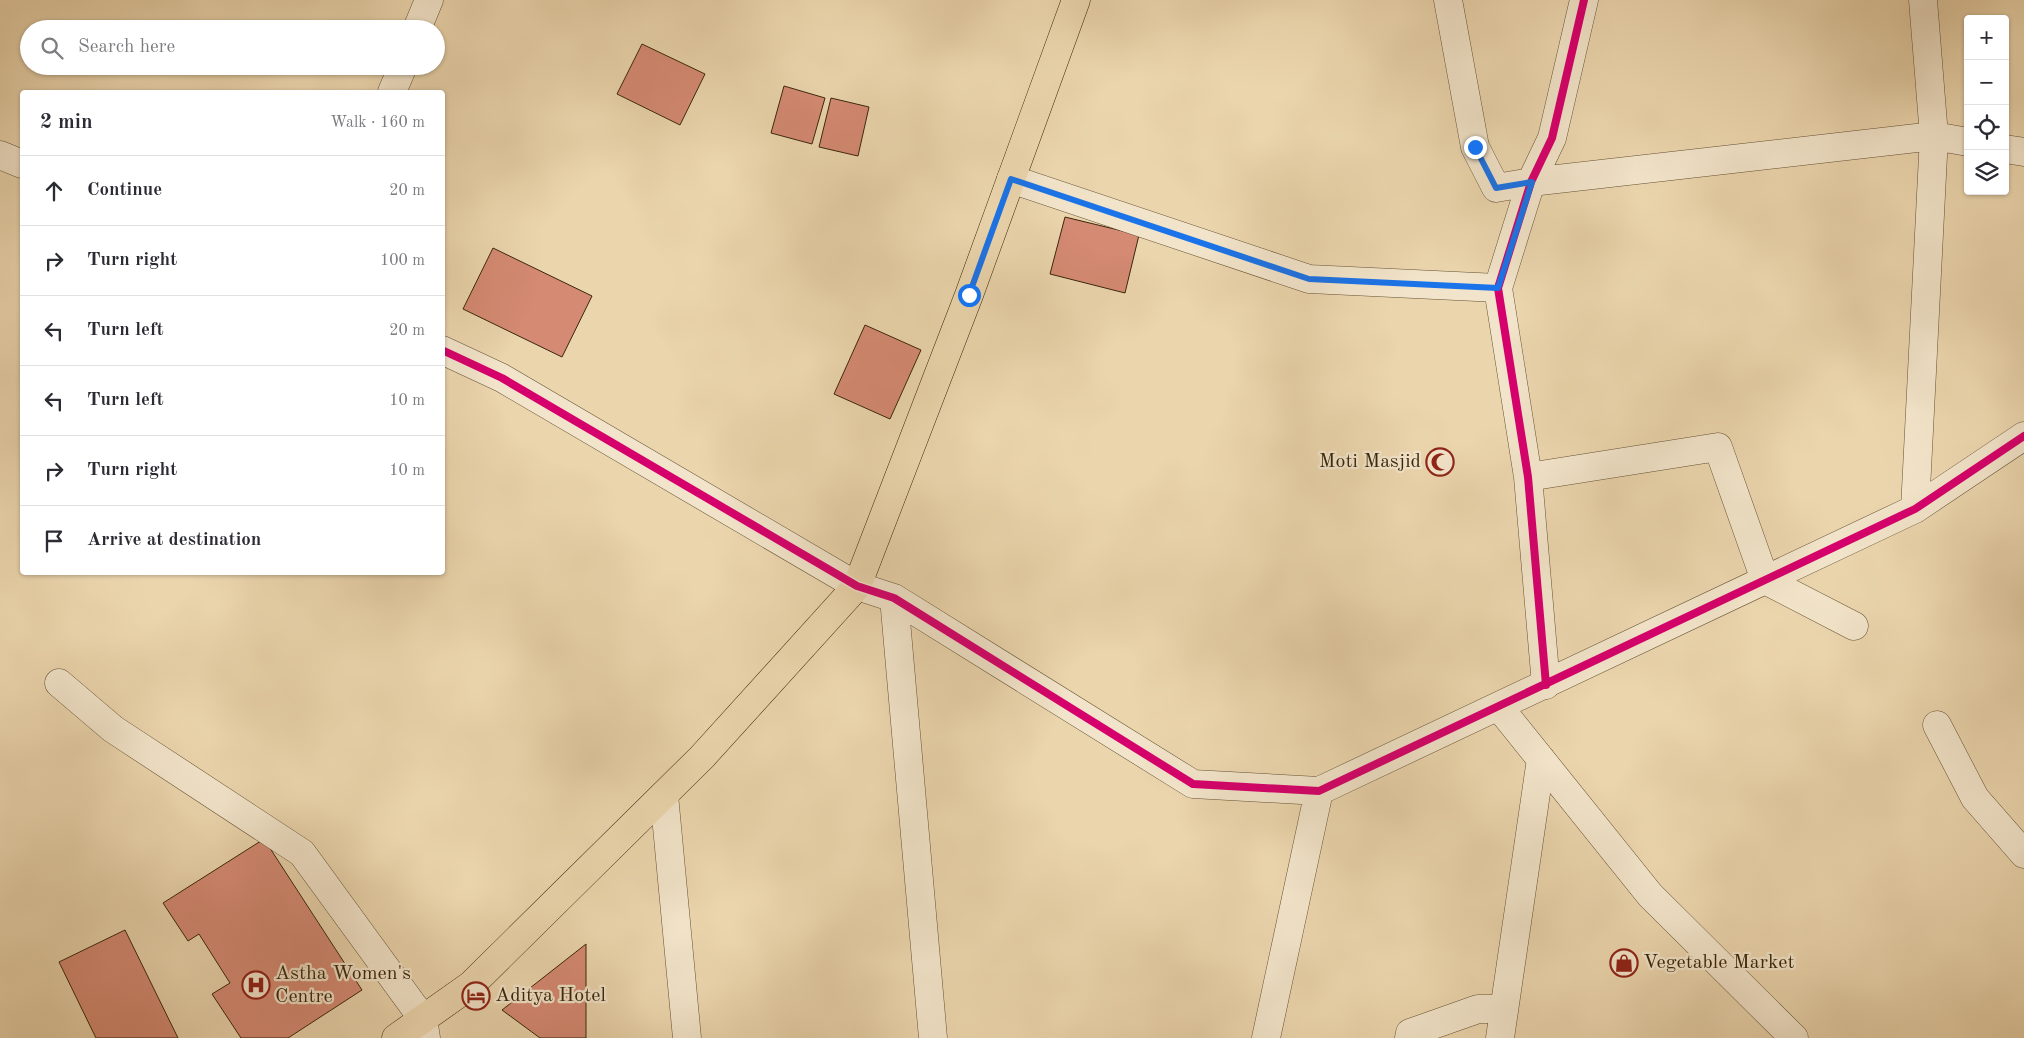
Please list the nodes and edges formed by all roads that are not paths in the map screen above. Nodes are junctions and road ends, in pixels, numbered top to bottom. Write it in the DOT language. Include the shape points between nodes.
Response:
graph roads {
  1 [pos="429,0"];
  2 [pos="1076,0"];
  3 [pos="1448,0"];
  4 [pos="1584,0"];
  5 [pos="1924,0"];
  6 [pos="421,20"];
  7 [pos="399,75"];
  8 [pos="393,90"];
  9 [pos="1934,136"];
  10 [pos="1964,141"];
  11 [pos="2009,150"];
  12 [pos="2024,152"];
  13 [pos="0,155"];
  14 [pos="20,163"];
  15 [pos="1011,179"];
  16 [pos="1532,182"];
  17 [pos="1498,288"];
  18 [pos="445,351"];
  19 [pos="2024,436"];
  20 [pos="1528,477"];
  21 [pos="1915,508"];
  22 [pos="1766,580"];
  23 [pos="857,586"];
  24 [pos="894,598"];
  25 [pos="1854,626"];
  26 [pos="60,683"];
  27 [pos="1546,685"];
  28 [pos="1500,707"];
  29 [pos="1937,725"];
  30 [pos="1541,759"];
  31 [pos="1319,791"];
  32 [pos="664,795"];
  33 [pos="2024,854"];
  34 [pos="1504,1009"];
  35 [pos="424,1028"];
  36 [pos="396,1038"];
  37 [pos="688,1038"];
  38 [pos="933,1038"];
  39 [pos="1266,1038"];
  40 [pos="1409,1038"];
  41 [pos="1500,1038"];
  42 [pos="1794,1038"];
  1 -- 6 [label="street"];
  2 -- 15 [label="main road"];
  3 -- 16 [label="street" via="1475,147 1496,188"];
  4 -- 16 [label="street" via="1552,138"];
  5 -- 9 [label="street"];
  7 -- 8 [label="street"];
  9 -- 10 [label="street"];
  9 -- 16 [label="street"];
  9 -- 21 [label="street"];
  11 -- 12 [label="street"];
  13 -- 14 [label="street"];
  15 -- 17 [label="street" via="1309,279"];
  15 -- 23 [label="main road"];
  16 -- 17 [label="street"];
  17 -- 20 [label="street"];
  18 -- 23 [label="street" via="502,378"];
  19 -- 21 [label="street"];
  20 -- 22 [label="street" via="1718,447"];
  20 -- 27 [label="street"];
  21 -- 22 [label="street"];
  22 -- 25 [label="street"];
  22 -- 27 [label="street"];
  23 -- 24 [label="street"];
  23 -- 32 [label="main road"];
  24 -- 31 [label="street" via="1193,784"];
  24 -- 38 [label="street"];
  26 -- 35 [label="street" via="113,729 302,853"];
  27 -- 28 [label="street"];
  28 -- 30 [label="street"];
  28 -- 31 [label="street"];
  29 -- 33 [label="street" via="1975,798"];
  30 -- 34 [label="street"];
  30 -- 42 [label="street" via="1650,895"];
  31 -- 39 [label="street"];
  32 -- 35 [label="main road"];
  32 -- 37 [label="street"];
  34 -- 40 [label="street" via="1478,1009 1410,1033"];
  34 -- 41 [label="street"];
  35 -- 36 [label="main road"];
}
